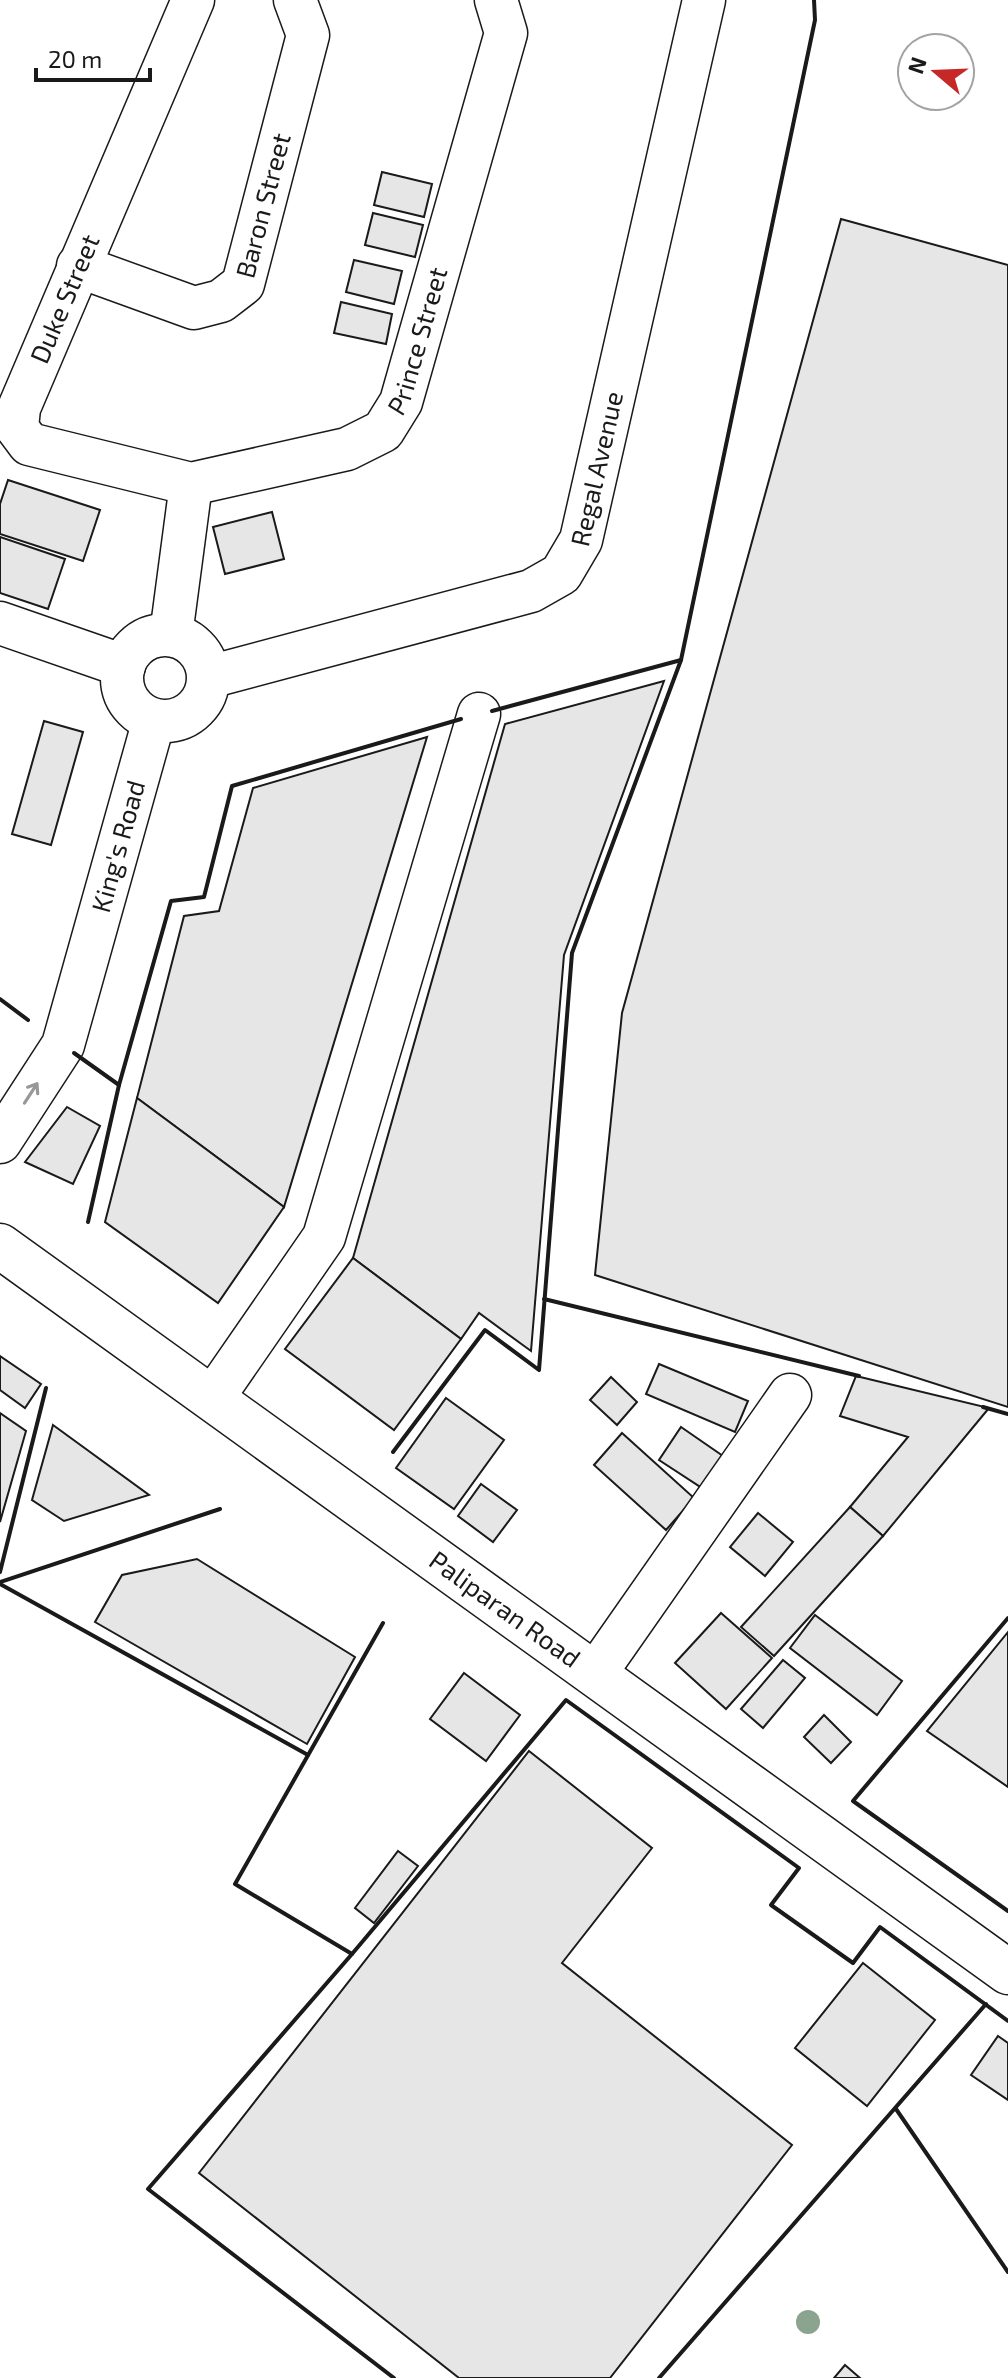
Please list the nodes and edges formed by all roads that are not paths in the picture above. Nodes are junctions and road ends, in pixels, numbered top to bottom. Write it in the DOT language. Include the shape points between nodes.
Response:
graph roads {
  1 [pos="193,0"];
  2 [pos="295,0"];
  3 [pos="496,0"];
  4 [pos="704,0"];
  5 [pos="78,266"];
  6 [pos="191,484"];
  7 [pos="0,623"];
  8 [pos="171,635"];
  9 [pos="124,666"];
  10 [pos="209,677"];
  11 [pos="479,714"];
  12 [pos="154,720"];
  13 [pos="84,974"];
  14 [pos="0,1091"];
  15 [pos="0,1142"];
  16 [pos="0,1246"];
  17 [pos="790,1395"];
  18 [pos="212,1399"];
  19 [pos="595,1674"];
  20 [pos="1008,1972"];
  1 -- 5 [label="street, Duke Street"];
  2 -- 5 [label="street, Baron Street" via="308,35 243,284 221,301 194,308"];
  3 -- 6 [label="street, Prince Street" via="506,33 401,402 383,431 347,449"];
  4 -- 10 [label="street, Regal Avenue" via="581,540 561,574 531,591"];
  5 -- 6 [label="street, Duke Street" via="19,408 17,428 29,444"];
  6 -- 8 [label="street"];
  7 -- 9 [label="street"];
  8 -- 9 [label="street" via="147,639"];
  8 -- 10 [label="street" via="198,648"];
  9 -- 12 [label="street" via="125,693 141,714"];
  10 -- 12 [label="street" via="198,706 185,716"];
  11 -- 18 [label="street" via="324,1237"];
  12 -- 13 [label="street, King's Road"];
  13 -- 14 [label="street, King's Road"];
  15 -- 13 [label="street, King's Road, one-way" via="63,1045"];
  16 -- 18 [label="main road, Paliparan Road"];
  17 -- 19 [label="street"];
  18 -- 19 [label="main road, Paliparan Road"];
  19 -- 20 [label="main road, Paliparan Road"];
}
